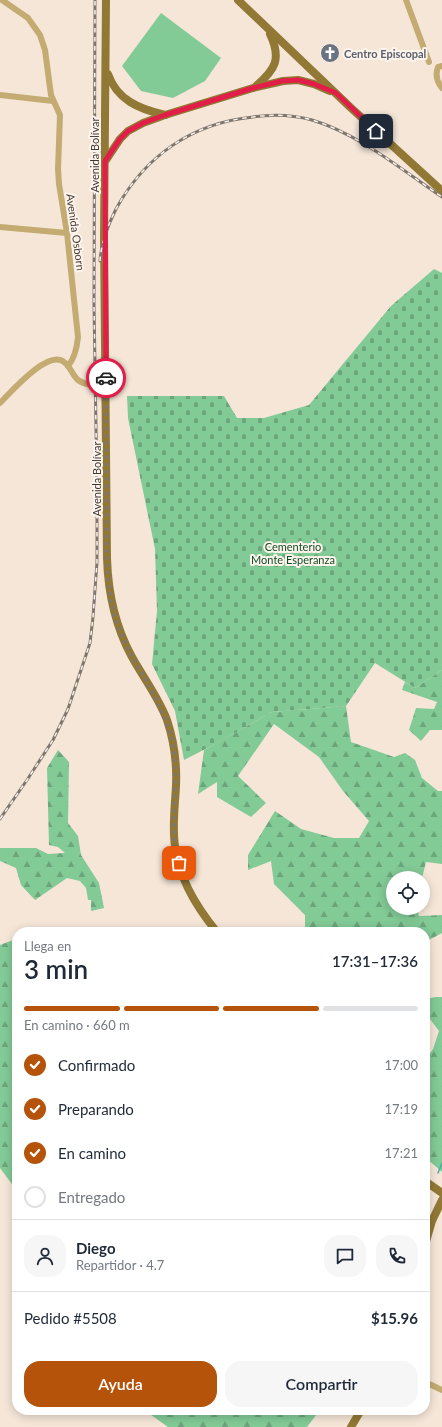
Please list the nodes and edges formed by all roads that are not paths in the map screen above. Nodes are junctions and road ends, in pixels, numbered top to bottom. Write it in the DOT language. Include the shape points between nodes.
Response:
graph roads {
  1 [pos="2,0"];
  2 [pos="106,0"];
  3 [pos="238,0"];
  4 [pos="406,0"];
  5 [pos="268,29"];
  6 [pos="429,62"];
  7 [pos="442,66"];
  8 [pos="106,67"];
  9 [pos="253,88"];
  10 [pos="442,88"];
  11 [pos="336,93"];
  12 [pos="0,96"];
  13 [pos="53,101"];
  14 [pos="165,115"];
  15 [pos="105,161"];
  16 [pos="442,191"];
  17 [pos="0,227"];
  18 [pos="66,233"];
  19 [pos="68,366"];
  20 [pos="106,388"];
  21 [pos="0,403"];
  22 [pos="213,927"];
  23 [pos="430,1185"];
  24 [pos="442,1193"];
  25 [pos="442,1200"];
  26 [pos="439,1210"];
  27 [pos="432,1221"];
  28 [pos="430,1228"];
  29 [pos="430,1384"];
  30 [pos="442,1390"];
  31 [pos="358,1415"];
  32 [pos="351,1427"];
  1 -- 13 [label="street, Avenida Osborn" via="28,18 40,36 45,50"];
  2 -- 8 [label="main road, Avenida Bolívar"];
  3 -- 5 [label="main road"];
  4 -- 6 [label="street"];
  5 -- 9 [label="main road" via="275,44 275,62 268,76"];
  5 -- 11 [label="main road"];
  7 -- 10 [label="street" via="438,67 436,73"];
  8 -- 14 [label="main road" via="111,82 128,101 141,109"];
  8 -- 15 [label="main road, Avenida Bolívar"];
  9 -- 11 [label="main road" via="298,80"];
  9 -- 14 [label="main road"];
  11 -- 16 [label="main road"];
  12 -- 13 [label="street"];
  13 -- 18 [label="street, Avenida Osborn" via="60,115 58,168"];
  14 -- 15 [label="main road" via="128,131"];
  15 -- 20 [label="main road, Avenida Bolívar"];
  17 -- 18 [label="street"];
  18 -- 19 [label="street, Avenida Osborn" via="78,337 72,362"];
  19 -- 20 [label="street" via="76,379 82,383"];
  19 -- 21 [label="street" via="58,359 47,361"];
  20 -- 22 [label="main road, Avenida Bolívar" via="107,558 110,596 124,642 167,720 175,761 176,852 191,893"];
  23 -- 24 [label="main road"];
  25 -- 26 [label="main road"];
  26 -- 27 [label="main road"];
  27 -- 28 [label="main road"];
  29 -- 30 [label="street"];
  31 -- 32 [label="main road"];
}
